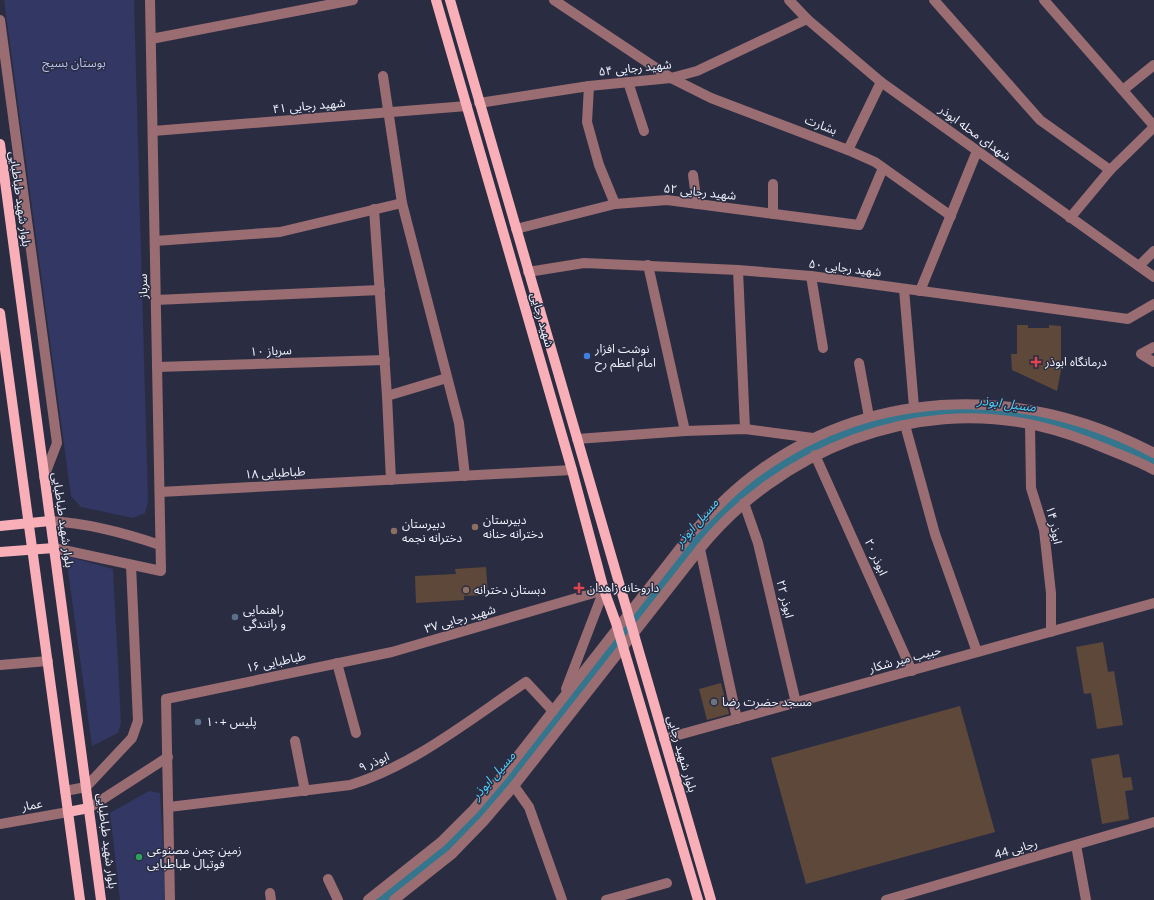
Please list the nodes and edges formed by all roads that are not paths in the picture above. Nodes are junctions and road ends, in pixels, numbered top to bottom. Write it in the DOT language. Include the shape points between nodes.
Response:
graph roads {
  1 [pos="150,0"];
  2 [pos="353,0"];
  3 [pos="436,0"];
  4 [pos="450,0"];
  5 [pos="554,0"];
  6 [pos="789,0"];
  7 [pos="934,0"];
  8 [pos="1044,0"];
  9 [pos="807,19"];
  10 [pos="0,20"];
  11 [pos="151,40"];
  12 [pos="1154,65"];
  13 [pos="383,76"];
  14 [pos="671,78"];
  15 [pos="628,82"];
  16 [pos="881,82"];
  17 [pos="589,86"];
  18 [pos="1123,90"];
  19 [pos="479,103"];
  20 [pos="467,106"];
  21 [pos="389,112"];
  22 [pos="1154,127"];
  23 [pos="153,131"];
  24 [pos="644,131"];
  25 [pos="0,144"];
  26 [pos="848,150"];
  27 [pos="977,151"];
  28 [pos="883,168"];
  29 [pos="1110,170"];
  30 [pos="693,175"];
  31 [pos="773,184"];
  32 [pos="402,203"];
  33 [pos="615,204"];
  34 [pos="697,204"];
  35 [pos="374,209"];
  36 [pos="773,214"];
  37 [pos="951,216"];
  38 [pos="1070,218"];
  39 [pos="516,229"];
  40 [pos="155,241"];
  41 [pos="1154,251"];
  42 [pos="648,265"];
  43 [pos="1139,266"];
  44 [pos="738,270"];
  45 [pos="528,272"];
  46 [pos="811,276"];
  47 [pos="1154,276"];
  48 [pos="904,289"];
  49 [pos="380,290"];
  50 [pos="920,291"];
  51 [pos="156,300"];
  52 [pos="1154,304"];
  53 [pos="0,314"];
  54 [pos="1154,347"];
  55 [pos="823,348"];
  56 [pos="385,360"];
  57 [pos="1154,362"];
  58 [pos="859,363"];
  59 [pos="157,367"];
  60 [pos="447,378"];
  61 [pos="388,396"];
  62 [pos="914,407"];
  63 [pos="869,417"];
  64 [pos="905,425"];
  65 [pos="1030,425"];
  66 [pos="745,429"];
  67 [pos="685,431"];
  68 [pos="813,438"];
  69 [pos="577,439"];
  70 [pos="1154,453"];
  71 [pos="816,455"];
  72 [pos="572,470"];
  73 [pos="1154,470"];
  74 [pos="465,476"];
  75 [pos="44,478"];
  76 [pos="391,480"];
  77 [pos="160,492"];
  78 [pos="744,503"];
  79 [pos="50,521"];
  80 [pos="28,523"];
  81 [pos="0,526"];
  82 [pos="160,545"];
  83 [pos="54,548"];
  84 [pos="700,549"];
  85 [pos="33,550"];
  86 [pos="0,552"];
  87 [pos="131,565"];
  88 [pos="604,590"];
  89 [pos="1154,604"];
  90 [pos="628,616"];
  91 [pos="618,628"];
  92 [pos="1051,632"];
  93 [pos="633,634"];
  94 [pos="623,646"];
  95 [pos="392,652"];
  96 [pos="977,652"];
  97 [pos="48,661"];
  98 [pos="337,663"];
  99 [pos="0,665"];
  100 [pos="912,670"];
  101 [pos="562,700"];
  102 [pos="796,702"];
  103 [pos="553,711"];
  104 [pos="737,719"];
  105 [pos="356,733"];
  106 [pos="664,739"];
  107 [pos="296,741"];
  108 [pos="168,757"];
  109 [pos="514,786"];
  110 [pos="86,787"];
  111 [pos="65,791"];
  112 [pos="305,791"];
  113 [pos="169,807"];
  114 [pos="89,808"];
  115 [pos="68,812"];
  116 [pos="1154,822"];
  117 [pos="0,824"];
  118 [pos="1076,845"];
  119 [pos="328,879"];
  120 [pos="667,883"];
  121 [pos="80,900"];
  122 [pos="101,900"];
  123 [pos="170,900"];
  124 [pos="338,900"];
  125 [pos="368,900"];
  126 [pos="394,900"];
  127 [pos="562,900"];
  128 [pos="606,900"];
  129 [pos="698,900"];
  130 [pos="712,900"];
  131 [pos="886,900"];
  132 [pos="1086,900"];
  1 -- 11 [label="street, سرباز"];
  2 -- 11 [label="street"];
  3 -- 20 [label="main road, شهید رجایی"];
  4 -- 19 [label="main road, شهید رجایی"];
  5 -- 14 [label="street, بشارت"];
  6 -- 9 [label="street, شهدای محله ابوذر"];
  7 -- 29 [label="street" via="1040,120"];
  8 -- 18 [label="street"];
  9 -- 14 [label="street, شهید رجایی ۵۴" via="697,71"];
  9 -- 16 [label="street, شهدای محله ابوذر"];
  10 -- 75 [label="street" via="57,443"];
  11 -- 23 [label="street, سرباز"];
  12 -- 18 [label="street"];
  13 -- 21 [label="street"];
  14 -- 15 [label="street, شهید رجایی ۵۴"];
  14 -- 26 [label="street, بشارت" via="711,98"];
  15 -- 17 [label="street, شهید رجایی ۵۴"];
  15 -- 24 [label="street"];
  16 -- 26 [label="street"];
  16 -- 27 [label="street, شهدای محله ابوذر"];
  17 -- 19 [label="street, شهید رجایی ۵۴"];
  17 -- 33 [label="street" via="587,122 599,164"];
  18 -- 22 [label="street"];
  19 -- 39 [label="main road, شهید رجایی"];
  20 -- 21 [label="street, شهید رجایی ۴۱"];
  20 -- 72 [label="main road, شهید رجایی"];
  21 -- 23 [label="street, شهید رجایی ۴۱"];
  21 -- 32 [label="street"];
  22 -- 29 [label="street"];
  23 -- 40 [label="street, سرباز"];
  25 -- 75 [label="main road, بلوار شهید طباطبایی"];
  26 -- 28 [label="street, بشارت"];
  27 -- 37 [label="street"];
  27 -- 38 [label="street, شهدای محله ابوذر"];
  28 -- 36 [label="street, شهید رجایی ۵۲" via="859,225"];
  28 -- 37 [label="street, بشارت"];
  29 -- 38 [label="street"];
  30 -- 34 [label="street"];
  31 -- 36 [label="street"];
  32 -- 35 [label="street"];
  32 -- 60 [label="street"];
  33 -- 34 [label="street, شهید رجایی ۵۲" via="667,200"];
  33 -- 39 [label="street, شهید رجایی ۵۲"];
  34 -- 36 [label="street, شهید رجایی ۵۲"];
  35 -- 40 [label="street" via="280,232"];
  35 -- 49 [label="street"];
  37 -- 50 [label="street"];
  38 -- 43 [label="street, شهدای محله ابوذر"];
  39 -- 45 [label="main road, شهید رجایی"];
  40 -- 51 [label="street, سرباز"];
  41 -- 43 [label="street"];
  42 -- 44 [label="street, شهید رجایی ۵۰"];
  42 -- 45 [label="street, شهید رجایی ۵۰" via="584,262"];
  42 -- 67 [label="street"];
  43 -- 47 [label="street, شهدای محله ابوذر"];
  44 -- 46 [label="street, شهید رجایی ۵۰"];
  44 -- 66 [label="street"];
  45 -- 69 [label="main road, شهید رجایی"];
  46 -- 48 [label="street, شهید رجایی ۵۰"];
  46 -- 55 [label="street"];
  48 -- 50 [label="street, شهید رجایی ۵۰"];
  48 -- 62 [label="street"];
  49 -- 51 [label="street"];
  49 -- 56 [label="street"];
  50 -- 52 [label="street, شهید رجایی ۵۰" via="1128,319"];
  51 -- 59 [label="street, سرباز"];
  53 -- 80 [label="main road"];
  54 -- 57 [label="street" via="1141,354"];
  56 -- 59 [label="street, سرباز ۱۰"];
  56 -- 61 [label="street"];
  58 -- 63 [label="street"];
  59 -- 77 [label="street, سرباز"];
  60 -- 61 [label="street"];
  60 -- 74 [label="street" via="459,423"];
  61 -- 76 [label="street"];
  62 -- 63 [label="street"];
  62 -- 70 [label="street" via="960,403 1041,411 1089,425"];
  63 -- 68 [label="street"];
  64 -- 65 [label="street" via="960,419 996,420"];
  64 -- 71 [label="street" via="870,433"];
  64 -- 96 [label="street" via="935,534"];
  65 -- 73 [label="street" via="1084,440 1143,463"];
  65 -- 92 [label="street, ابوذر ۱۴" via="1031,488 1044,530 1051,593"];
  66 -- 67 [label="street"];
  66 -- 68 [label="street"];
  67 -- 69 [label="street"];
  68 -- 90 [label="street" via="760,470 722,501 691,534"];
  69 -- 90 [label="main road, شهید رجایی"];
  71 -- 78 [label="street" via="769,483"];
  71 -- 100 [label="street, ابوذر ۲۰"];
  72 -- 74 [label="street, طباطبایی ۱۸"];
  72 -- 88 [label="main road, شهید رجایی"];
  74 -- 76 [label="street, طباطبایی ۱۸"];
  75 -- 79 [label="main road, بلوار شهید طباطبایی"];
  76 -- 77 [label="street, طباطبایی ۱۸"];
  77 -- 82 [label="street, سرباز"];
  78 -- 84 [label="street"];
  78 -- 102 [label="street, ابوذر ۲۲" via="758,542"];
  79 -- 80 [label="main road"];
  79 -- 82 [label="street" via="69,522"];
  79 -- 83 [label="main road, بلوار شهید طباطبایی"];
  80 -- 81 [label="main road"];
  80 -- 85 [label="main road"];
  82 -- 87 [label="street, سرباز" via="161,571"];
  83 -- 85 [label="main road"];
  83 -- 87 [label="street"];
  83 -- 110 [label="main road, بلوار شهید طباطبایی"];
  84 -- 93 [label="street"];
  84 -- 104 [label="street"];
  85 -- 86 [label="main road"];
  85 -- 97 [label="main road"];
  87 -- 110 [label="street" via="138,721 132,738"];
  88 -- 91 [label="main road, شهید رجایی"];
  88 -- 95 [label="street, شهید رجایی ۳۷"];
  88 -- 101 [label="street"];
  89 -- 92 [label="street, حبیب میر شکار"];
  90 -- 91 [label="street"];
  90 -- 93 [label="main road, بلوار شهید رجایی"];
  91 -- 94 [label="main road, شهید رجایی"];
  91 -- 101 [label="street"];
  92 -- 96 [label="street, حبیب میر شکار"];
  93 -- 94 [label="street"];
  93 -- 106 [label="main road, بلوار شهید رجایی"];
  94 -- 109 [label="street"];
  94 -- 129 [label="main road"];
  95 -- 98 [label="street, طباطبایی ۱۶"];
  96 -- 100 [label="street, حبیب میر شکار"];
  97 -- 99 [label="street"];
  97 -- 111 [label="main road"];
  98 -- 105 [label="street"];
  98 -- 108 [label="street, طباطبایی ۱۶" via="166,698"];
  100 -- 102 [label="street, حبیب میر شکار"];
  101 -- 103 [label="street"];
  102 -- 104 [label="street, حبیب میر شکار"];
  103 -- 112 [label="street, ابوذر ۹" via="526,682 406,762 374,778 350,786"];
  103 -- 125 [label="street" via="473,810 441,842"];
  104 -- 106 [label="street, حبیب میر شکار"];
  106 -- 130 [label="main road, بلوار شهید رجایی"];
  107 -- 112 [label="street"];
  108 -- 113 [label="street"];
  108 -- 114 [label="street"];
  109 -- 126 [label="street" via="452,854"];
  109 -- 127 [label="street" via="529,807"];
  110 -- 111 [label="street"];
  110 -- 114 [label="main road, بلوار شهید طباطبایی"];
  111 -- 115 [label="main road"];
  112 -- 113 [label="street, ابوذر ۹"];
  113 -- 123 [label="street"];
  114 -- 115 [label="main road"];
  114 -- 122 [label="main road, بلوار شهید طباطبایی"];
  115 -- 117 [label="street, عمار"];
  115 -- 121 [label="main road"];
  116 -- 118 [label="street, رجایی 44"];
  118 -- 131 [label="street, رجایی 44"];
  118 -- 132 [label="street"];
  119 -- 124 [label="street"];
  120 -- 128 [label="street"];
}
